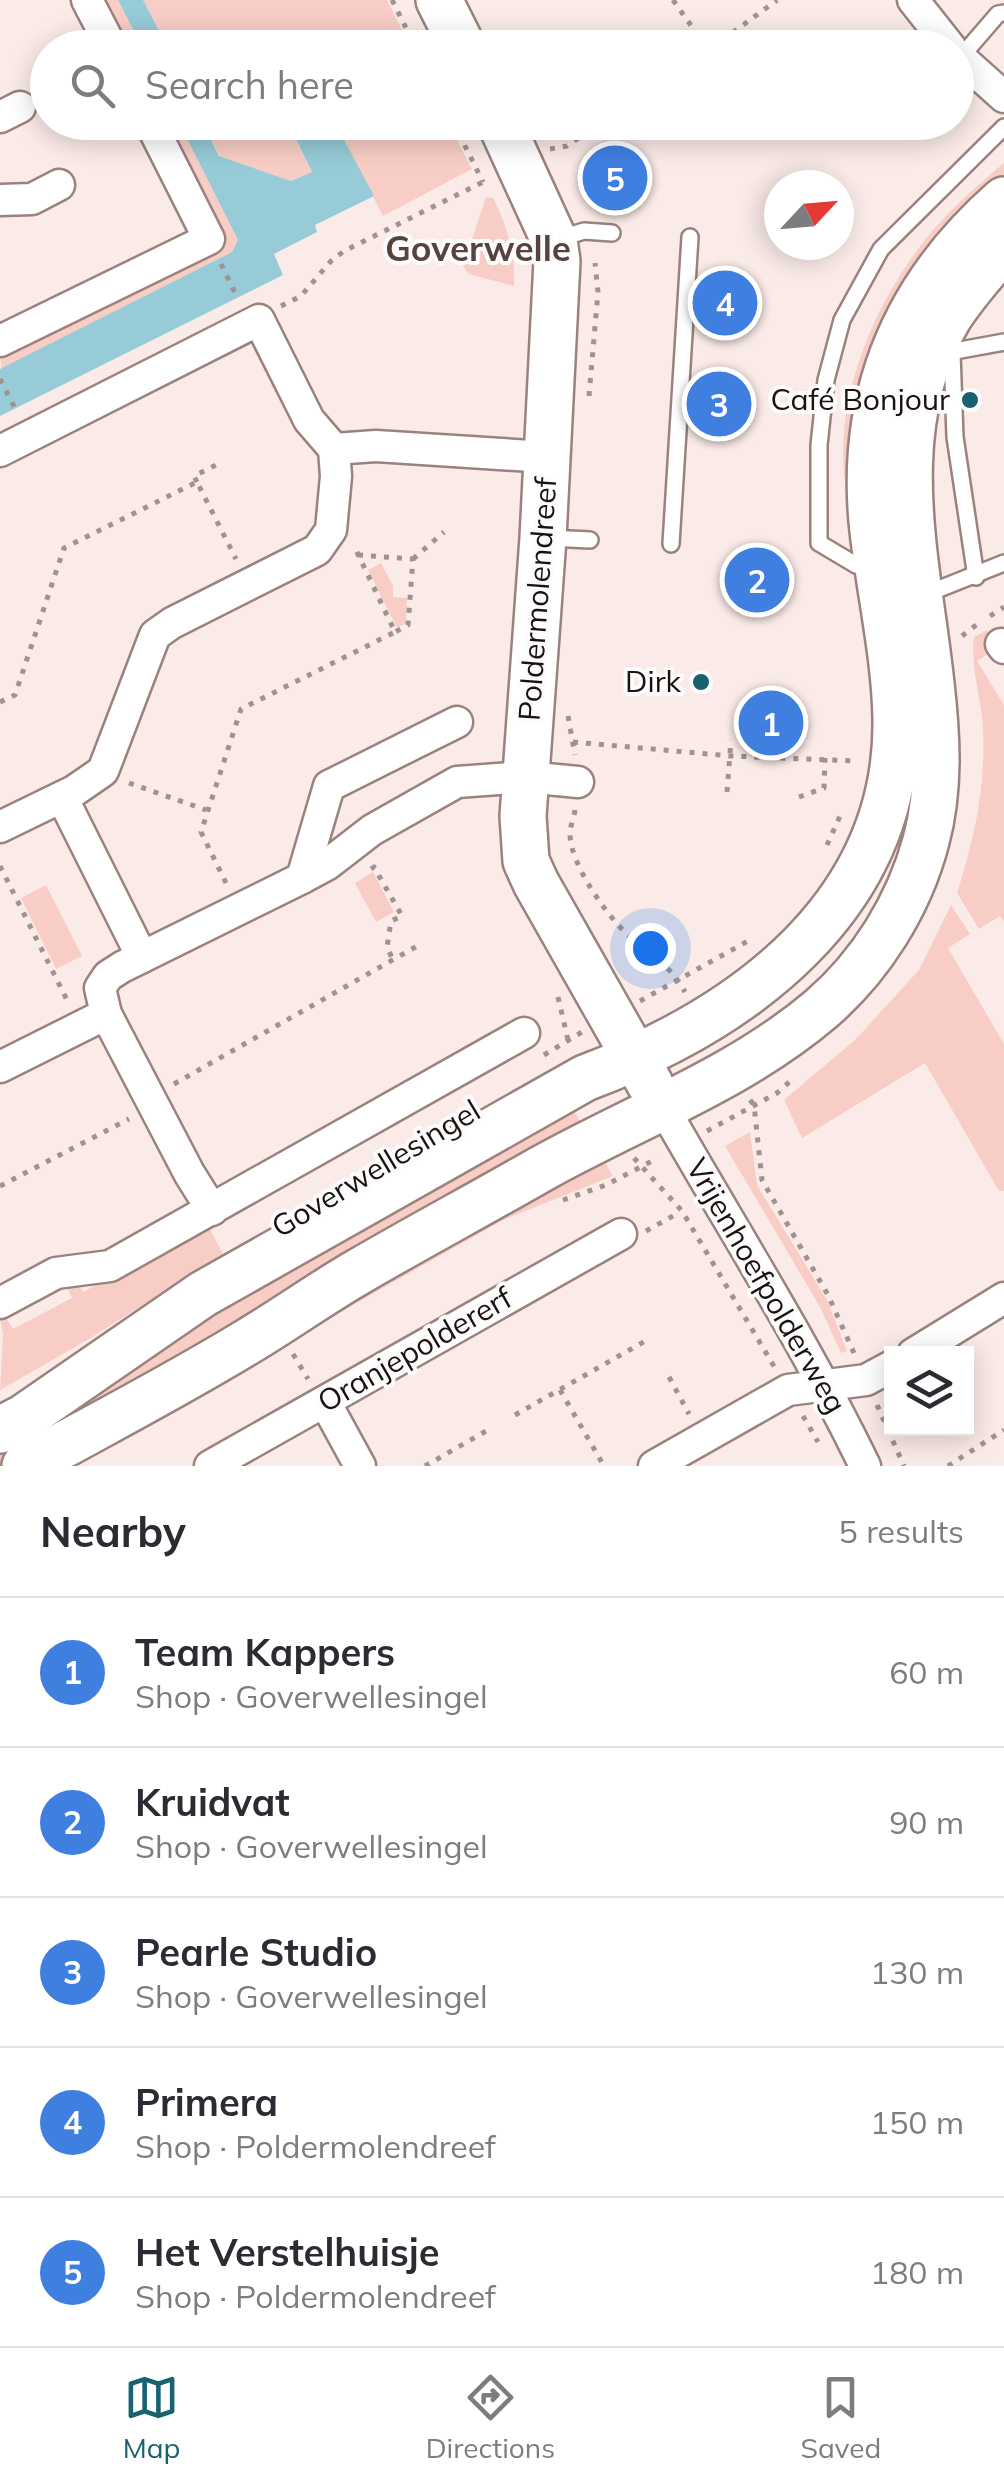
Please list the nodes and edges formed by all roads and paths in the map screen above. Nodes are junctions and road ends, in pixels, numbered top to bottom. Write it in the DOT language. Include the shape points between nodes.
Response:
graph roads {
  1 [pos="88,0"];
  2 [pos="392,0"];
  3 [pos="440,0"];
  4 [pos="673,0"];
  5 [pos="777,0"];
  6 [pos="913,0"];
  7 [pos="1004,14"];
  8 [pos="103,30"];
  9 [pos="407,30"];
  10 [pos="454,30"];
  11 [pos="696,30"];
  12 [pos="735,30"];
  13 [pos="937,30"];
  14 [pos="974,36"];
  15 [pos="974,70"];
  16 [pos="1004,97"];
  17 [pos="1004,126"];
  18 [pos="159,140"];
  19 [pos="479,140"];
  20 [pos="576,140"];
  21 [pos="501,155"];
  22 [pos="59,185"];
  23 [pos="0,200"];
  24 [pos="1004,200"];
  25 [pos="612,232"];
  26 [pos="690,237"];
  27 [pos="554,240"];
  28 [pos="212,246"];
  29 [pos="1004,248"];
  30 [pos="250,311"];
  31 [pos="0,341"];
  32 [pos="1004,342"];
  33 [pos="926,349"];
  34 [pos="0,379"];
  35 [pos="17,413"];
  36 [pos="334,449"];
  37 [pos="0,451"];
  38 [pos="547,457"];
  39 [pos="218,464"];
  40 [pos="197,482"];
  41 [pos="331,530"];
  42 [pos="444,532"];
  43 [pos="544,538"];
  44 [pos="590,540"];
  45 [pos="672,544"];
  46 [pos="358,556"];
  47 [pos="413,559"];
  48 [pos="1004,563"];
  49 [pos="976,577"];
  50 [pos="248,584"];
  51 [pos="900,585"];
  52 [pos="1004,607"];
  53 [pos="394,632"];
  54 [pos="997,637"];
  55 [pos="0,702"];
  56 [pos="457,722"];
  57 [pos="731,740"];
  58 [pos="573,742"];
  59 [pos="731,756"];
  60 [pos="825,758"];
  61 [pos="103,771"];
  62 [pos="851,776"];
  63 [pos="526,778"];
  64 [pos="578,782"];
  65 [pos="727,792"];
  66 [pos="62,797"];
  67 [pos="799,797"];
  68 [pos="843,807"];
  69 [pos="206,810"];
  70 [pos="0,827"];
  71 [pos="824,851"];
  72 [pos="337,857"];
  73 [pos="0,866"];
  74 [pos="302,878"];
  75 [pos="239,909"];
  76 [pos="751,939"];
  77 [pos="418,945"];
  78 [pos="142,957"];
  79 [pos="394,960"];
  80 [pos="679,980"];
  81 [pos="611,1016"];
  82 [pos="93,1020"];
  83 [pos="702,1022"];
  84 [pos="532,1046"];
  85 [pos="636,1059"];
  86 [pos="0,1067"];
  87 [pos="730,1071"];
  88 [pos="152,1102"];
  89 [pos="663,1107"];
  90 [pos="642,1167"];
  91 [pos="0,1186"];
  92 [pos="212,1210"];
  93 [pos="682,1211"];
  94 [pos="621,1234"];
  95 [pos="1004,1298"];
  96 [pos="0,1303"];
  97 [pos="647,1340"];
  98 [pos="926,1346"];
  99 [pos="879,1373"];
  100 [pos="668,1377"];
  101 [pos="826,1385"];
  102 [pos="560,1390"];
  103 [pos="788,1390"];
  104 [pos="324,1402"];
  105 [pos="514,1416"];
  106 [pos="0,1430"];
  107 [pos="488,1430"];
  108 [pos="1004,1430"];
  109 [pos="703,1438"];
  110 [pos="823,1451"];
  111 [pos="25,1466"];
  112 [pos="210,1466"];
  113 [pos="360,1466"];
  114 [pos="425,1466"];
  115 [pos="604,1466"];
  116 [pos="654,1466"];
  117 [pos="866,1466"];
  118 [pos="904,1466"];
  119 [pos="948,1466"];
  1 -- 8 [label="street"];
  2 -- 9 [label="path"];
  3 -- 10 [label="main road"];
  4 -- 11 [label="path"];
  5 -- 12 [label="path"];
  6 -- 13 [label="street"];
  7 -- 14 [label="lane"];
  15 -- 16 [label="street"];
  17 -- 51 [label="lane" via="881,249 842,320 826,380 818,445 819,543"];
  18 -- 28 [label="street"];
  19 -- 21 [label="path"];
  20 -- 21 [label="path"];
  21 -- 27 [label="main road, Poldermolendreef"];
  21 -- 30 [label="path" via="344,251 302,296"];
  22 -- 23 [label="street" via="32,199"];
  24 -- 33 [label="main road, Goverwellesingel" via="934,275"];
  25 -- 27 [label="lane"];
  26 -- 45 [label="lane"];
  27 -- 38 [label="main road, Poldermolendreef"];
  28 -- 30 [label="path"];
  28 -- 31 [label="street"];
  29 -- 33 [label="main road, Goverwellesingel"];
  30 -- 36 [label="street" via="310,420"];
  30 -- 37 [label="street"];
  32 -- 33 [label="lane"];
  33 -- 49 [label="lane" via="955,437"];
  33 -- 51 [label="main road, Goverwellesingel" via="883,382 870,456 870,493"];
  34 -- 35 [label="path"];
  36 -- 38 [label="street"];
  36 -- 41 [label="street"];
  38 -- 43 [label="main road, Poldermolendreef"];
  39 -- 40 [label="path" via="194,476"];
  40 -- 50 [label="path"];
  40 -- 55 [label="path" via="64,548 15,695"];
  41 -- 46 [label="path" via="353,543"];
  41 -- 50 [label="street" via="317,550"];
  42 -- 47 [label="path"];
  43 -- 44 [label="lane"];
  43 -- 63 [label="main road, Poldermolendreef"];
  46 -- 47 [label="path"];
  46 -- 53 [label="path"];
  47 -- 53 [label="path" via="408,626"];
  48 -- 49 [label="lane"];
  49 -- 51 [label="lane"];
  50 -- 61 [label="street" via="155,635"];
  51 -- 83 [label="main road, Goverwellesingel" via="892,771 886,806 854,881 809,941 768,979"];
  51 -- 87 [label="main road, Goverwellesingel" via="938,742 926,840 888,932 850,982 783,1040"];
  52 -- 54 [label="path"];
  53 -- 69 [label="path" via="241,709"];
  56 -- 74 [label="street" via="329,786"];
  57 -- 59 [label="path"];
  58 -- 59 [label="path"];
  59 -- 60 [label="path"];
  59 -- 65 [label="path"];
  60 -- 62 [label="path" via="856,761"];
  60 -- 67 [label="path" via="824,788"];
  61 -- 66 [label="street"];
  61 -- 69 [label="path"];
  63 -- 64 [label="street"];
  63 -- 72 [label="street" via="458,782"];
  63 -- 81 [label="main road, Poldermolendreef" via="526,862"];
  66 -- 70 [label="street"];
  66 -- 78 [label="street"];
  68 -- 71 [label="path"];
  69 -- 75 [label="path" via="201,832"];
  72 -- 74 [label="street"];
  72 -- 79 [label="path" via="349,880 374,867 402,916 391,921 387,947"];
  73 -- 82 [label="path"];
  74 -- 75 [label="street"];
  75 -- 78 [label="street"];
  76 -- 80 [label="path"];
  77 -- 79 [label="path"];
  78 -- 82 [label="street" via="108,976"];
  79 -- 88 [label="path"];
  80 -- 81 [label="path"];
  80 -- 83 [label="path"];
  81 -- 84 [label="path"];
  81 -- 85 [label="main road, Poldermolendreef"];
  82 -- 86 [label="street"];
  82 -- 88 [label="street"];
  83 -- 85 [label="main road, Goverwellesingel"];
  84 -- 92 [label="street"];
  85 -- 89 [label="main road, Poldermolendreef"];
  85 -- 106 [label="main road, Goverwellesingel" via="584,1078 203,1294"];
  87 -- 89 [label="main road, Goverwellesingel"];
  87 -- 99 [label="path, Vrijenhoefpolderweg" via="754,1105 762,1180"];
  88 -- 91 [label="path"];
  88 -- 92 [label="street"];
  89 -- 101 [label="street, Vrijenhoefpolderweg"];
  89 -- 111 [label="main road, Goverwellesingel" via="373,1263 246,1343"];
  90 -- 93 [label="path, Vrijenhoefpolderweg"];
  92 -- 96 [label="street" via="110,1266 56,1273"];
  93 -- 94 [label="path" via="634,1238"];
  93 -- 103 [label="path, Vrijenhoefpolderweg"];
  94 -- 104 [label="street, Oranjepoldererf"];
  95 -- 98 [label="street"];
  97 -- 102 [label="path"];
  99 -- 101 [label="street"];
  99 -- 118 [label="path, Vrijenhoefpolderweg"];
  100 -- 109 [label="path"];
  101 -- 103 [label="street"];
  101 -- 117 [label="street, Vrijenhoefpolderweg"];
  102 -- 105 [label="path"];
  102 -- 115 [label="path"];
  103 -- 109 [label="street"];
  103 -- 110 [label="path, Vrijenhoefpolderweg"];
  104 -- 112 [label="street, Oranjepoldererf"];
  104 -- 113 [label="street"];
  107 -- 114 [label="path"];
  108 -- 119 [label="path"];
  109 -- 116 [label="street"];
}
